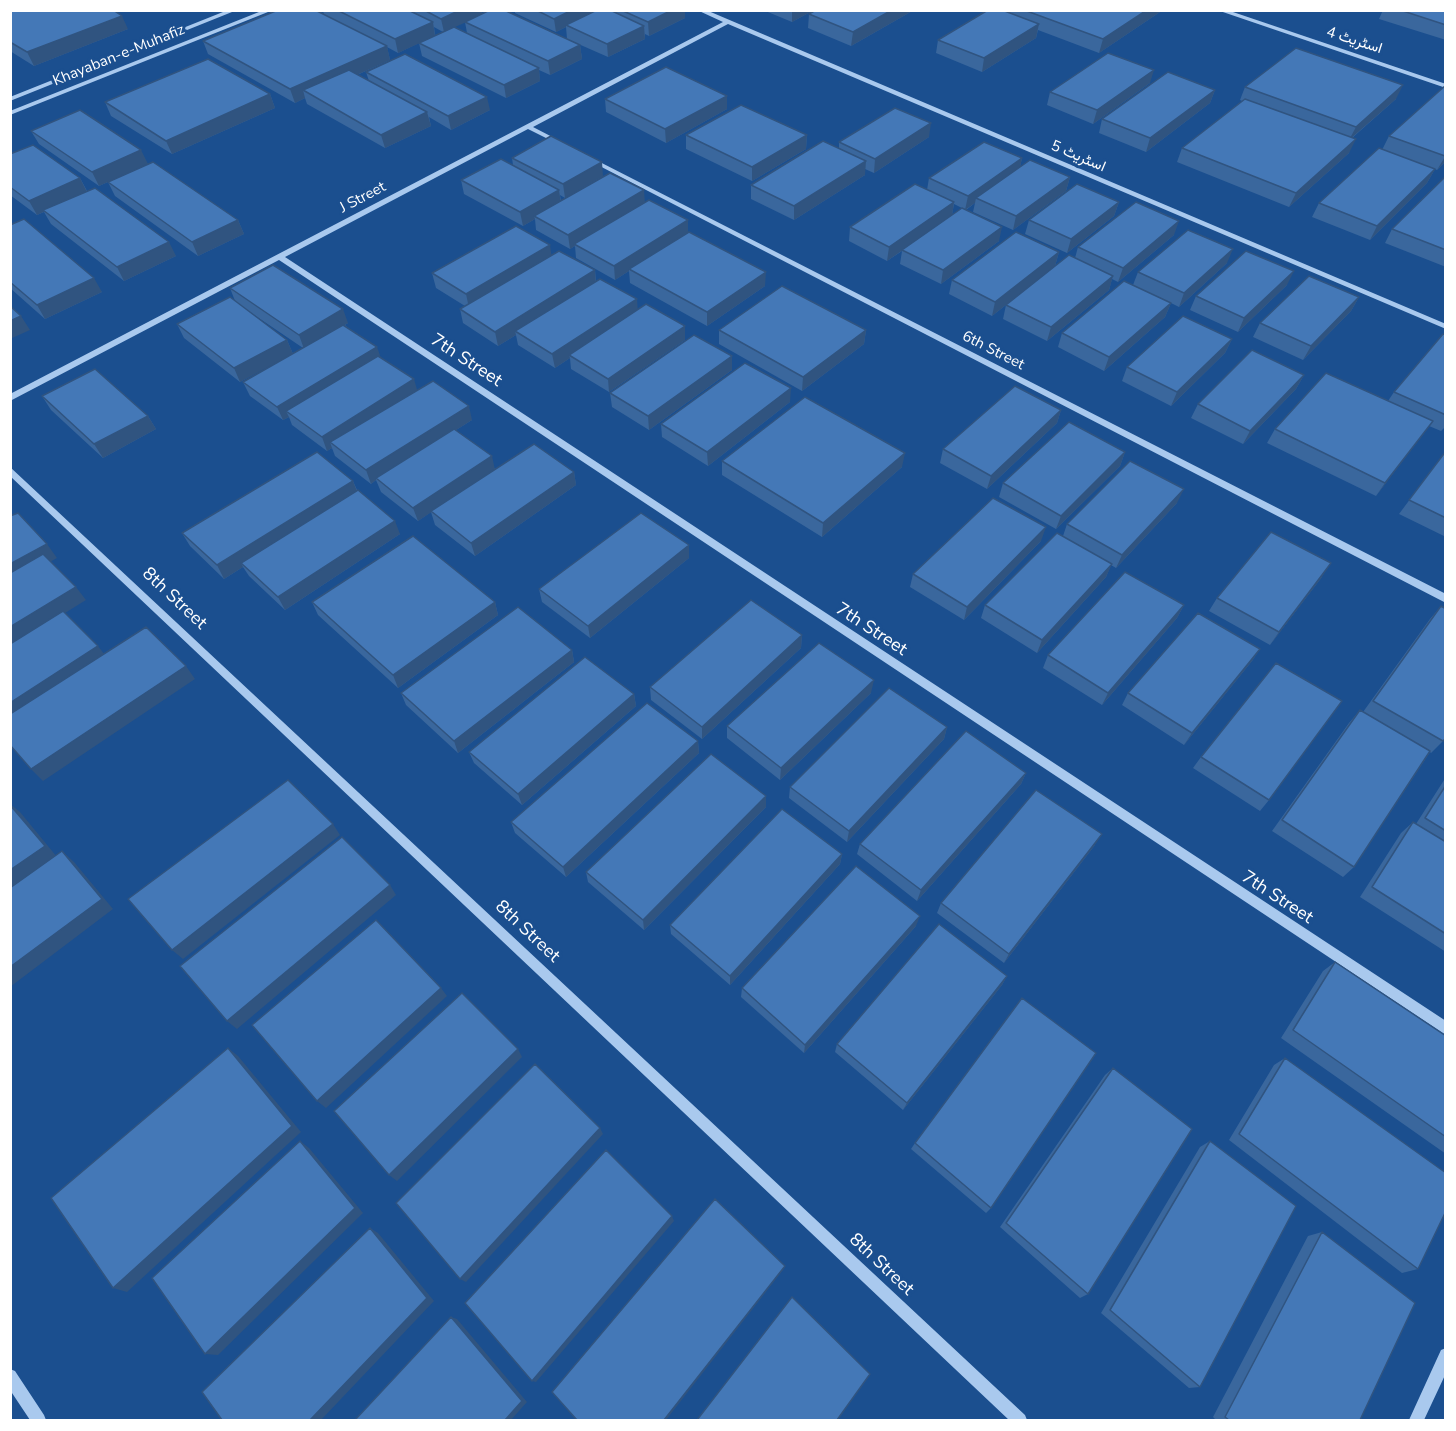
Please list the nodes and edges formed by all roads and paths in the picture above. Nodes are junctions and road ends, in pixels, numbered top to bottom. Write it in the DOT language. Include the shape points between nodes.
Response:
graph roads {
  1 [pos="234,10"];
  2 [pos="270,10"];
  3 [pos="700,10"];
  4 [pos="1220,10"];
  5 [pos="728,22"];
  6 [pos="1446,86"];
  7 [pos="10,99"];
  8 [pos="10,113"];
  9 [pos="529,127"];
  10 [pos="571,149"];
  11 [pos="582,154"];
  12 [pos="279,257"];
  13 [pos="1446,327"];
  14 [pos="10,398"];
  15 [pos="10,470"];
  16 [pos="1446,599"];
  17 [pos="1446,1029"];
  18 [pos="1446,1354"];
  19 [pos="10,1376"];
  20 [pos="39,1420"];
  21 [pos="1020,1420"];
  22 [pos="1416,1420"];
  1 -- 7 [label="street, Khayaban-e-Muhafiz"];
  2 -- 8 [label="street, Khayaban-e-Muhafiz"];
  3 -- 5 [label="street, اسٹریٹ 5"];
  4 -- 6 [label="street, اسٹریٹ 4"];
  5 -- 9 [label="street, J Street"];
  5 -- 13 [label="street, اسٹریٹ 5"];
  9 -- 10 [label="street"];
  9 -- 12 [label="street, J Street"];
  11 -- 16 [label="street, 6th Street"];
  12 -- 14 [label="street, J Street"];
  12 -- 17 [label="street, 7th Street"];
  15 -- 21 [label="street, 8th Street"];
  18 -- 22 [label="street"];
  19 -- 20 [label="street"];
}
